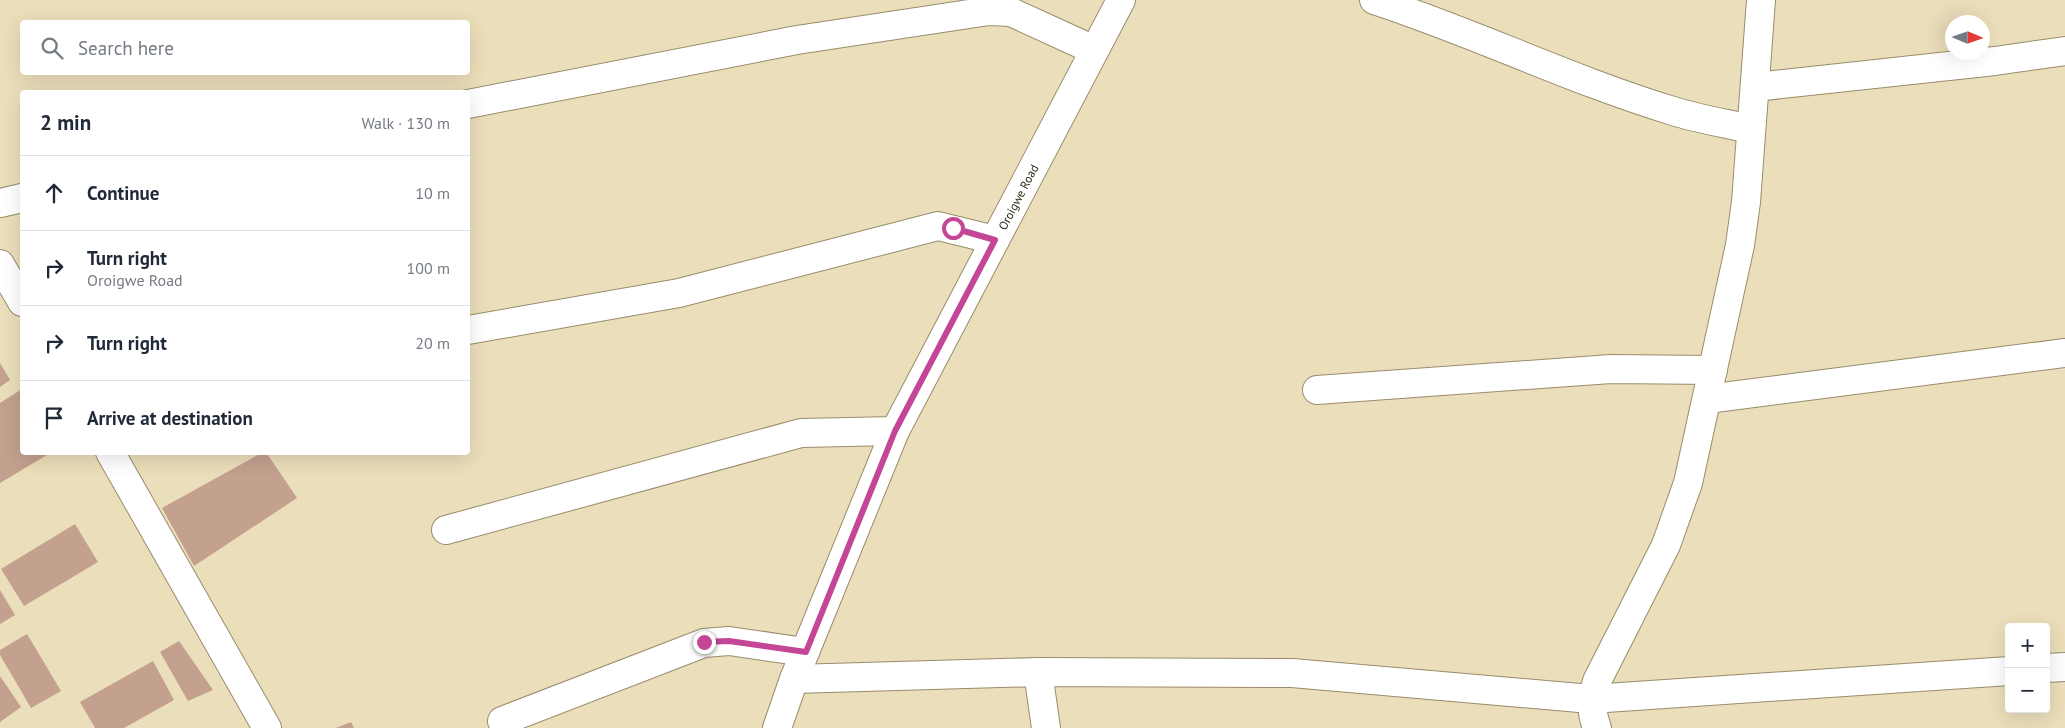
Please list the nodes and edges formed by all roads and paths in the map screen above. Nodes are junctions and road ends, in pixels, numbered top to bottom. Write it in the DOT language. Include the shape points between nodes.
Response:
graph roads {
  1 [pos="1121,0"];
  2 [pos="1374,0"];
  3 [pos="1761,0"];
  4 [pos="1094,50"];
  5 [pos="2065,51"];
  6 [pos="1755,87"];
  7 [pos="470,104"];
  8 [pos="1751,129"];
  9 [pos="20,198"];
  10 [pos="0,203"];
  11 [pos="995,240"];
  12 [pos="0,264"];
  13 [pos="20,299"];
  14 [pos="470,330"];
  15 [pos="2065,353"];
  16 [pos="1713,370"];
  17 [pos="1317,390"];
  18 [pos="1707,399"];
  19 [pos="895,431"];
  20 [pos="112,455"];
  21 [pos="446,530"];
  22 [pos="806,652"];
  23 [pos="2065,667"];
  24 [pos="2050,668"];
  25 [pos="2005,671"];
  26 [pos="1038,672"];
  27 [pos="794,679"];
  28 [pos="1592,699"];
  29 [pos="502,721"];
  30 [pos="268,728"];
  31 [pos="777,728"];
  32 [pos="1046,728"];
  33 [pos="1597,728"];
  1 -- 4 [label="street, Oroigwe Road"];
  2 -- 8 [label="street" via="1675,112"];
  3 -- 6 [label="street"];
  4 -- 7 [label="street" via="1011,12 989,11 797,40"];
  4 -- 11 [label="street, Oroigwe Road"];
  5 -- 6 [label="street"];
  6 -- 8 [label="street"];
  8 -- 16 [label="street" via="1741,237"];
  9 -- 10 [label="street"];
  11 -- 14 [label="street" via="938,226 678,293"];
  11 -- 19 [label="street, Oroigwe Road"];
  12 -- 13 [label="street"];
  15 -- 18 [label="street"];
  16 -- 17 [label="street" via="1611,369"];
  16 -- 18 [label="street"];
  18 -- 28 [label="street" via="1688,483 1666,545"];
  19 -- 21 [label="street" via="801,433"];
  19 -- 22 [label="street, Oroigwe Road"];
  20 -- 30 [label="street"];
  22 -- 27 [label="street, Oroigwe Road"];
  22 -- 29 [label="street" via="729,641 704,642"];
  23 -- 24 [label="street"];
  25 -- 28 [label="street"];
  26 -- 27 [label="street"];
  26 -- 28 [label="street" via="1292,673"];
  26 -- 32 [label="street"];
  27 -- 31 [label="street, Oroigwe Road"];
  28 -- 33 [label="street"];
}
